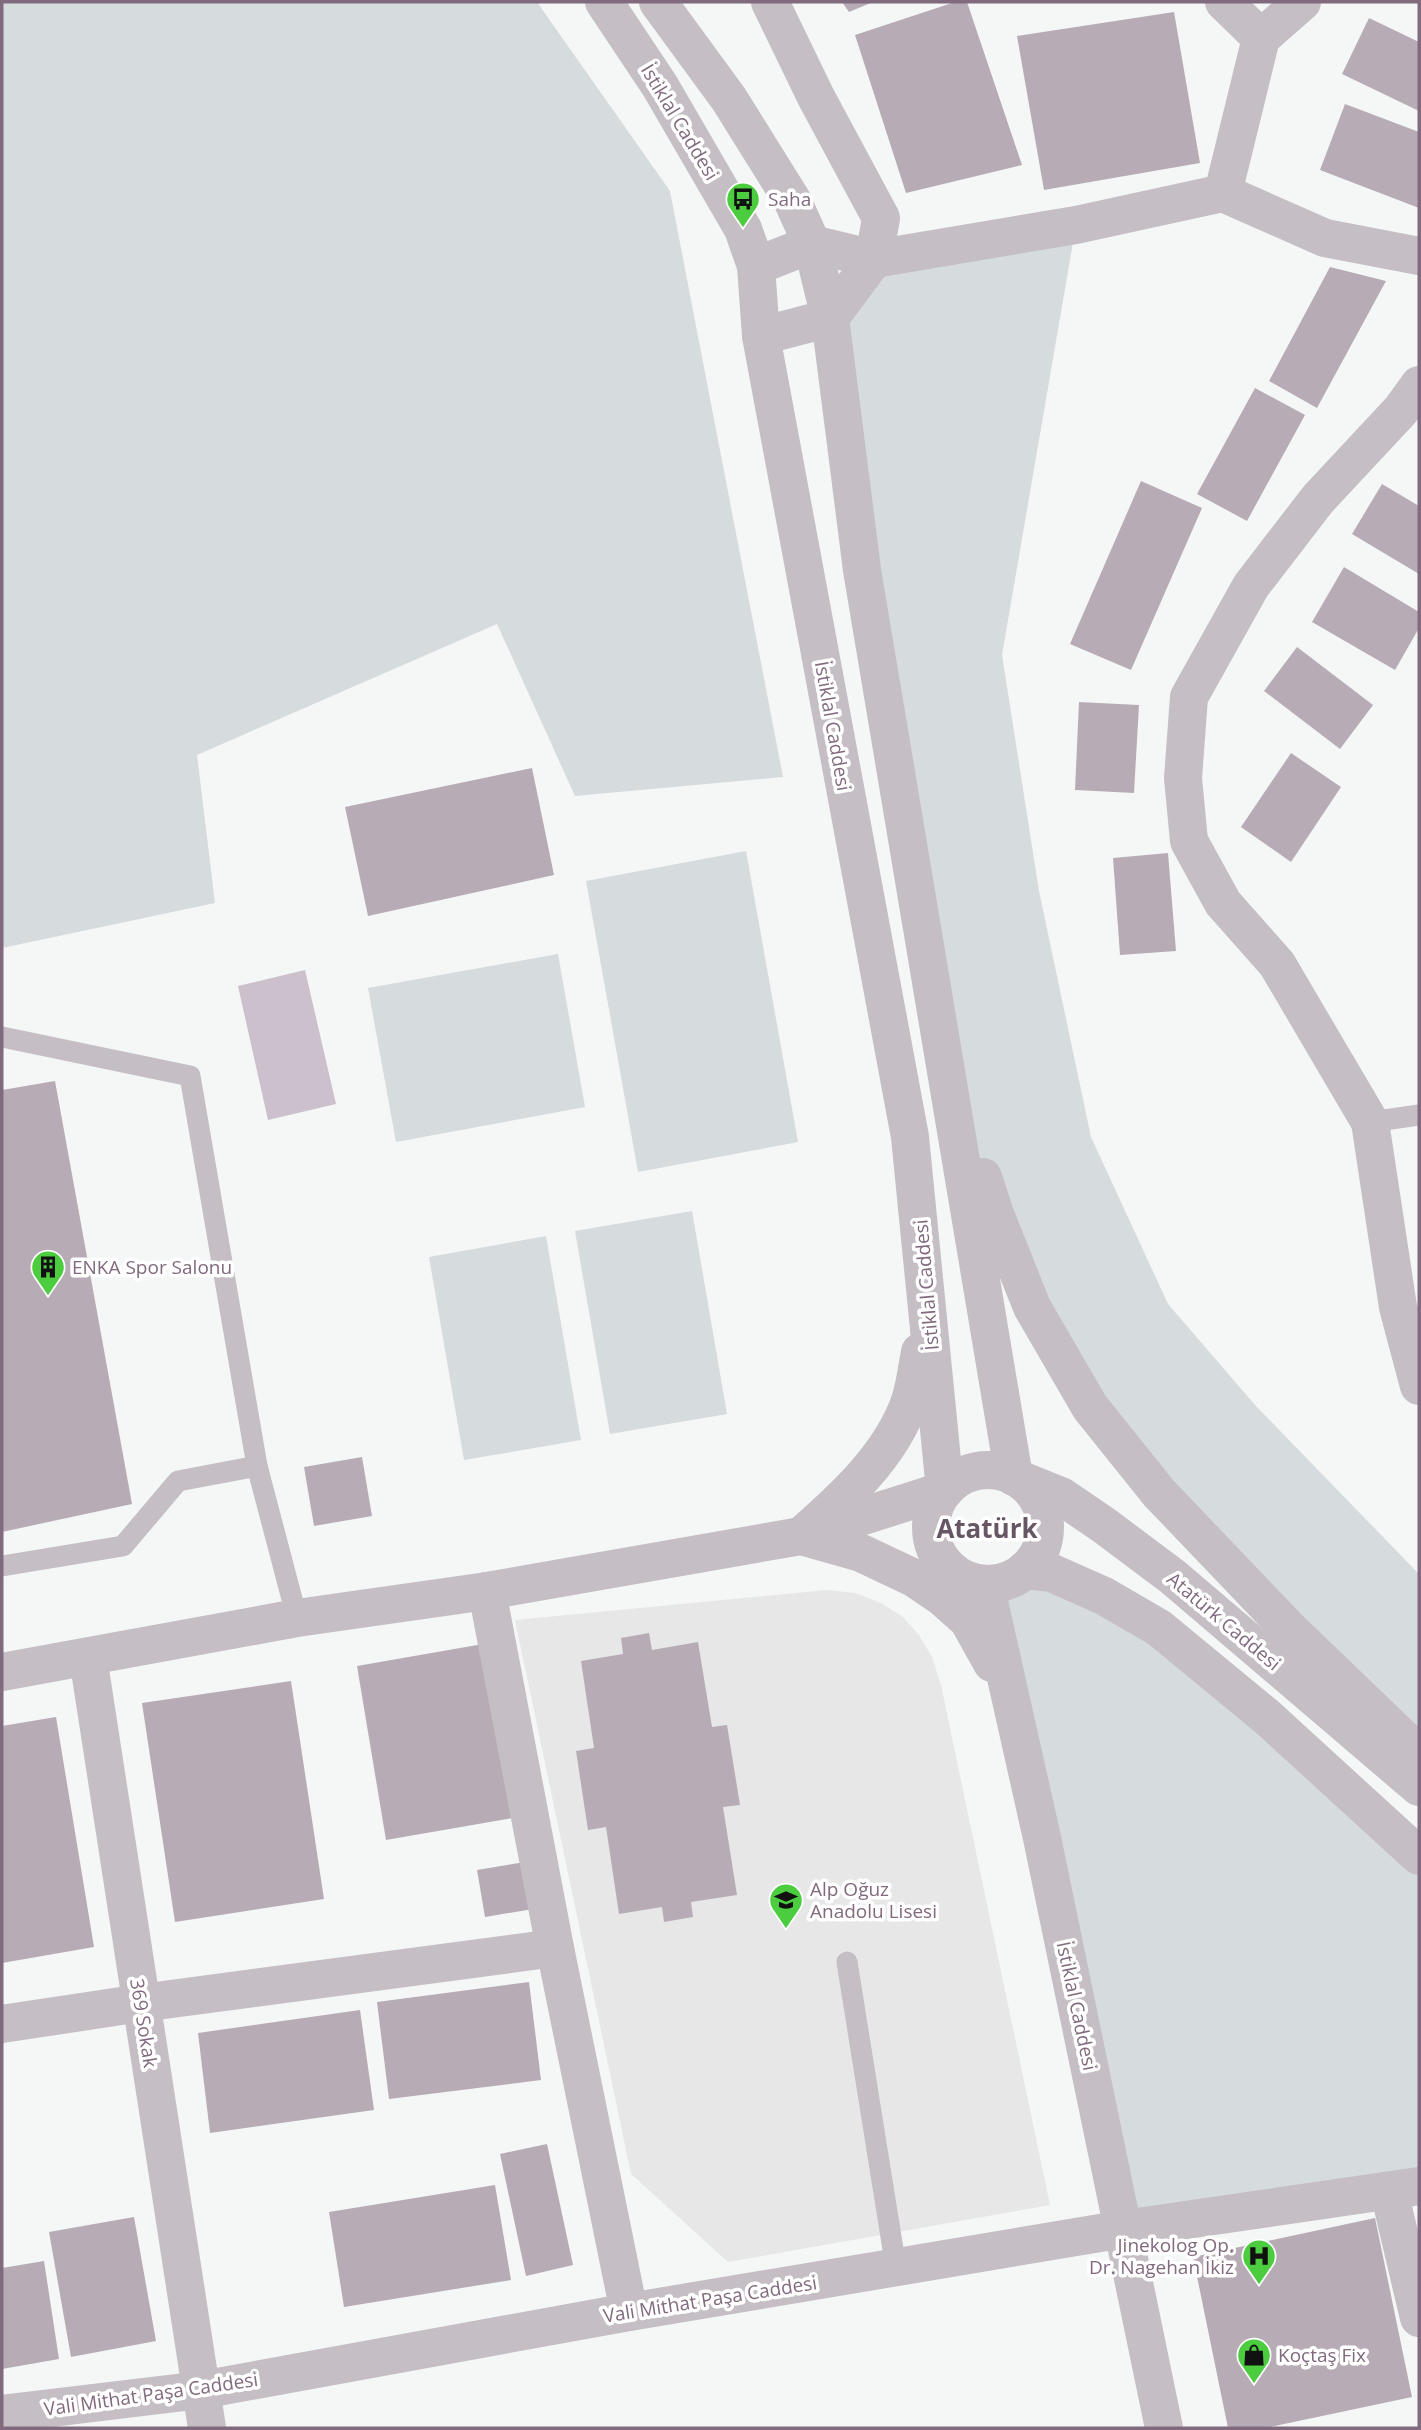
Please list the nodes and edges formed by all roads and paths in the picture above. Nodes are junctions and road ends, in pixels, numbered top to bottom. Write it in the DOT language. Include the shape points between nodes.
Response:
graph roads {
  1 [pos="604,2"];
  2 [pos="658,2"];
  3 [pos="769,2"];
  4 [pos="1224,2"];
  5 [pos="1303,2"];
  6 [pos="1261,38"];
  7 [pos="1223,193"];
  8 [pos="812,244"];
  9 [pos="1419,256"];
  10 [pos="874,259"];
  11 [pos="756,266"];
  12 [pos="830,318"];
  13 [pos="761,336"];
  14 [pos="1419,385"];
  15 [pos="2,1037"];
  16 [pos="947,1066"];
  17 [pos="1419,1115"];
  18 [pos="1370,1122"];
  19 [pos="928,1314"];
  20 [pos="1419,1386"];
  21 [pos="257,1465"];
  22 [pos="1014,1477"];
  23 [pos="945,1490"];
  24 [pos="801,1536"];
  25 [pos="932,1541"];
  26 [pos="2,1566"];
  27 [pos="1025,1570"];
  28 [pos="985,1584"];
  29 [pos="487,1591"];
  30 [pos="297,1618"];
  31 [pos="88,1657"];
  32 [pos="2,1672"];
  33 [pos="1015,1712"];
  34 [pos="1419,1754"];
  35 [pos="1419,1787"];
  36 [pos="1419,1856"];
  37 [pos="555,1948"];
  38 [pos="847,1962"];
  39 [pos="141,2003"];
  40 [pos="2,2024"];
  41 [pos="1404,2189"];
  42 [pos="1124,2229"];
  43 [pos="896,2268"];
  44 [pos="629,2312"];
  45 [pos="1419,2318"];
  46 [pos="201,2389"];
  47 [pos="2,2414"];
  48 [pos="207,2428"];
  49 [pos="1164,2428"];
  1 -- 11 [label="street, İstiklal Caddesi" via="660,86 743,229"];
  2 -- 8 [label="street" via="729,99 792,200"];
  3 -- 10 [label="street" via="881,218"];
  4 -- 6 [label="street"];
  5 -- 6 [label="street"];
  6 -- 7 [label="street"];
  7 -- 9 [label="street" via="1325,238"];
  7 -- 10 [label="street" via="1076,225"];
  8 -- 10 [label="street"];
  8 -- 11 [label="street"];
  8 -- 12 [label="street"];
  10 -- 12 [label="street"];
  11 -- 13 [label="street, İstiklal Caddesi"];
  12 -- 13 [label="street"];
  12 -- 16 [label="street" via="862,570"];
  13 -- 19 [label="street, İstiklal Caddesi" via="910,1137"];
  14 -- 18 [label="street" via="1318,499 1251,586 1189,697 1183,778 1189,841 1223,903 1277,964"];
  15 -- 21 [label="lane" via="190,1076"];
  16 -- 22 [label="street"];
  16 -- 34 [label="street" via="995,1214 1032,1307 1090,1406 1159,1493 1288,1628"];
  17 -- 18 [label="lane"];
  18 -- 20 [label="street" via="1398,1307"];
  19 -- 23 [label="street, İstiklal Caddesi"];
  19 -- 24 [label="street" via="910,1401 894,1432 853,1488"];
  21 -- 26 [label="lane" via="178,1481 123,1546"];
  21 -- 30 [label="lane"];
  22 -- 23 [label="street" via="977,1471 959,1477"];
  22 -- 27 [label="street" via="1041,1505 1045,1524 1043,1543"];
  22 -- 35 [label="street, Atatürk Caddesi" via="1060,1496 1173,1577"];
  23 -- 24 [label="street"];
  23 -- 25 [label="street, İstiklal Caddesi" via="935,1505"];
  24 -- 25 [label="street"];
  24 -- 29 [label="street"];
  24 -- 33 [label="street" via="862,1553 942,1597 968,1620"];
  25 -- 28 [label="street" via="951,1572"];
  27 -- 28 [label="street" via="1003,1582"];
  27 -- 36 [label="street" via="1052,1573 1160,1628 1268,1717"];
  28 -- 33 [label="street, İstiklal Caddesi"];
  29 -- 30 [label="street"];
  29 -- 37 [label="street"];
  30 -- 31 [label="street"];
  31 -- 32 [label="street"];
  31 -- 39 [label="street, 369 Sokak"];
  33 -- 42 [label="street, İstiklal Caddesi"];
  37 -- 39 [label="street"];
  37 -- 44 [label="street"];
  38 -- 43 [label="lane"];
  39 -- 40 [label="street"];
  39 -- 46 [label="street, 369 Sokak"];
  41 -- 42 [label="street, Vali Mithat Paşa Caddesi"];
  41 -- 45 [label="street"];
  42 -- 43 [label="street, Vali Mithat Paşa Caddesi"];
  42 -- 49 [label="street, İstiklal Caddesi"];
  43 -- 44 [label="street, Vali Mithat Paşa Caddesi"];
  44 -- 46 [label="street, Vali Mithat Paşa Caddesi"];
  46 -- 47 [label="street, Vali Mithat Paşa Caddesi"];
  46 -- 48 [label="street, 369 Sokak"];
}
